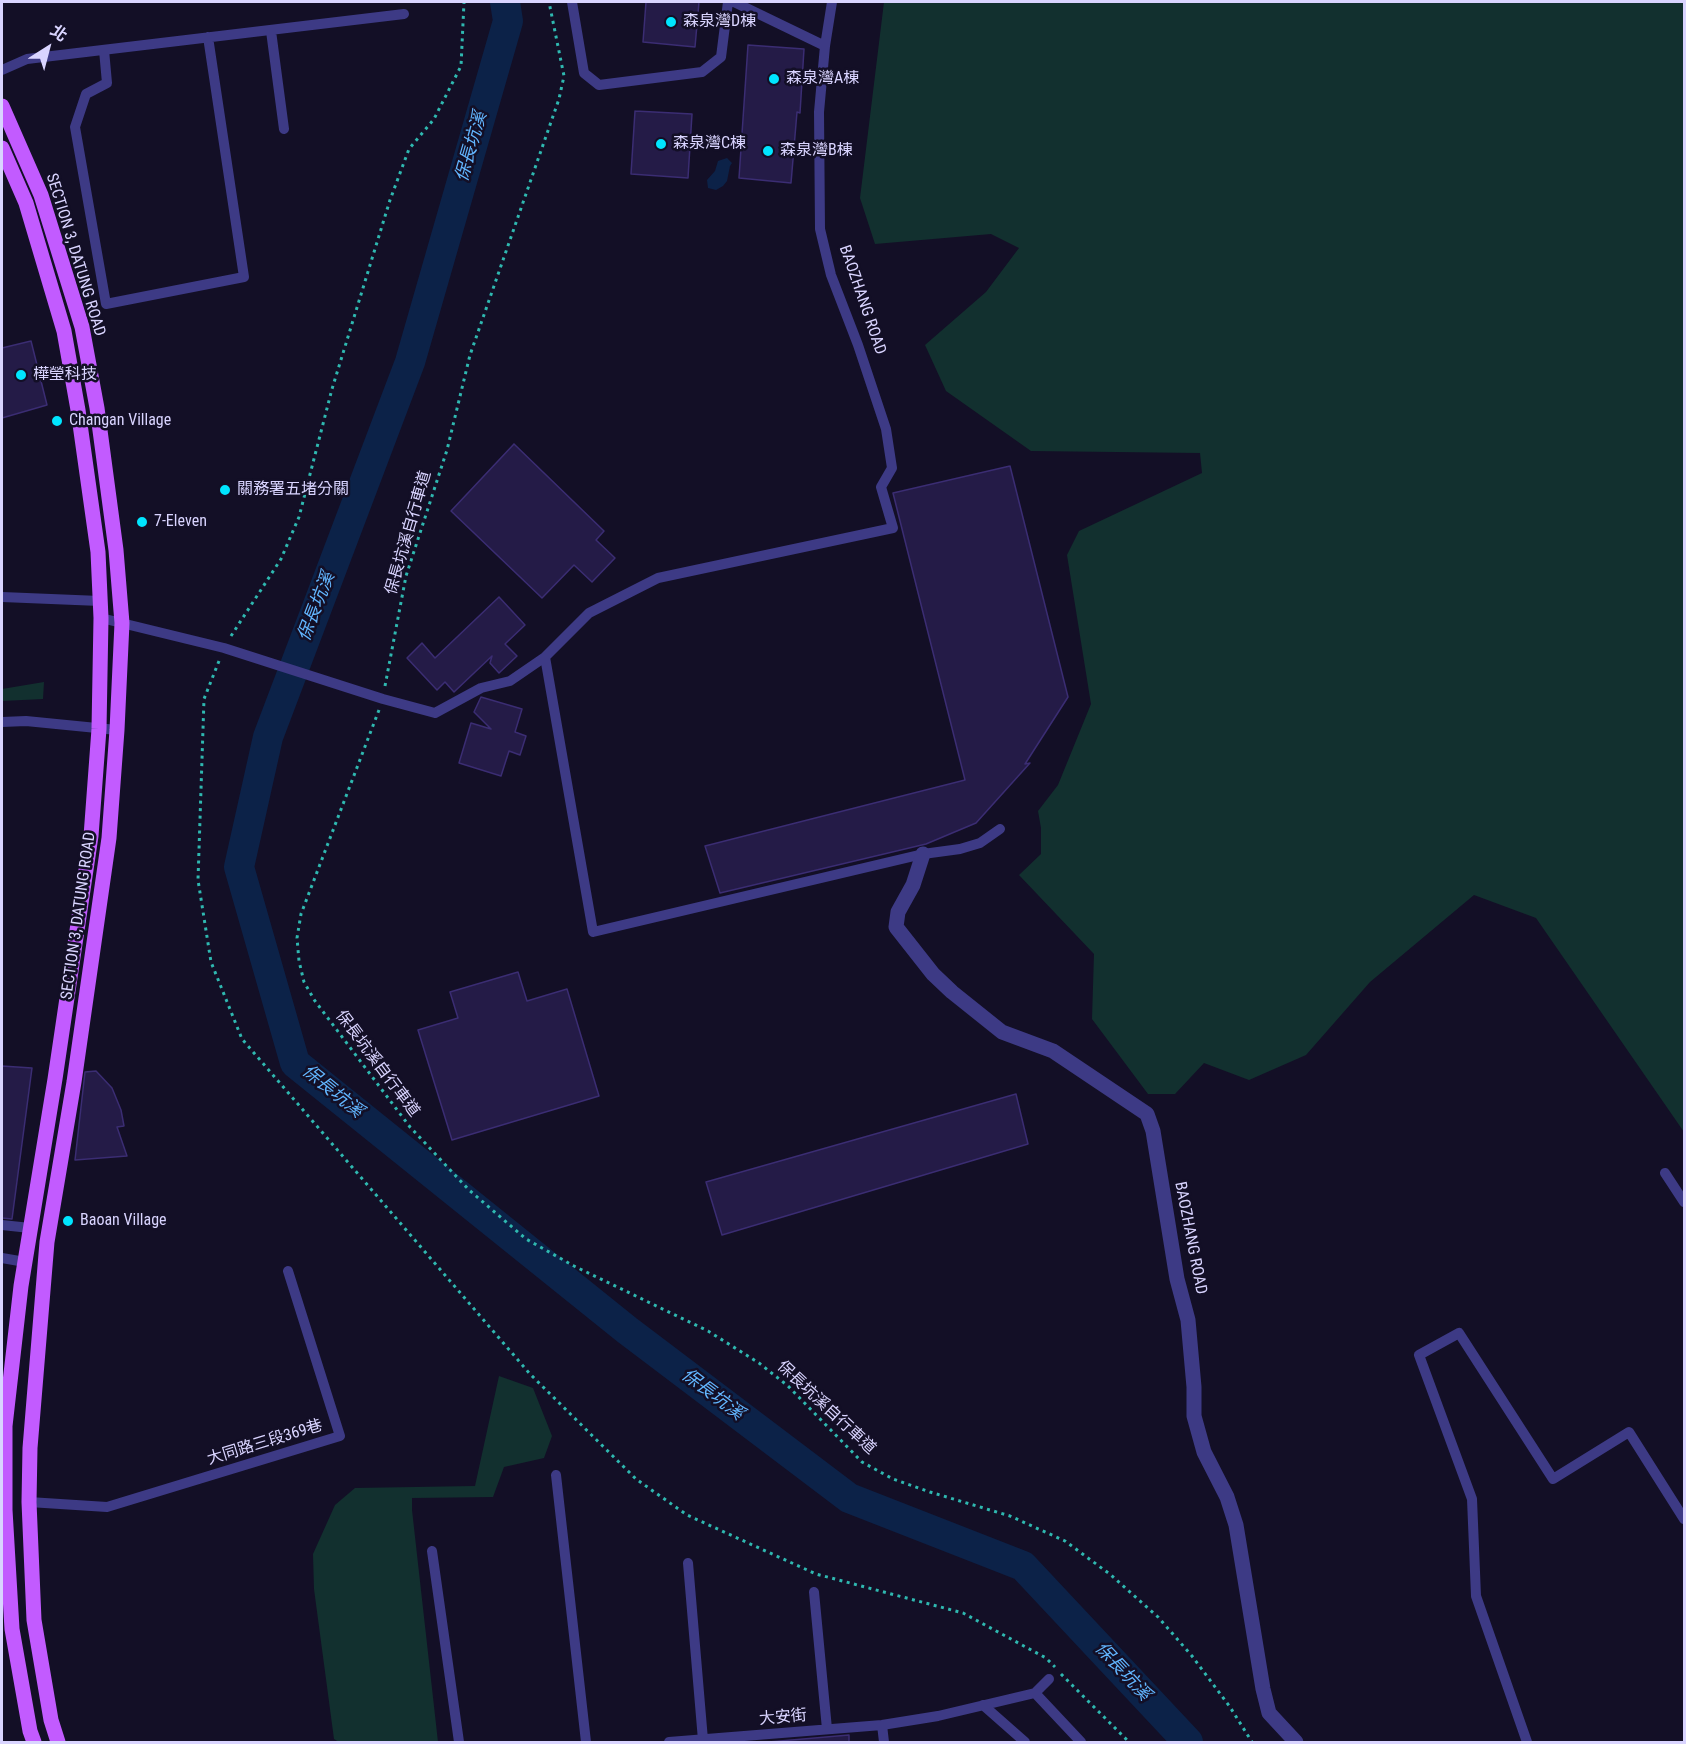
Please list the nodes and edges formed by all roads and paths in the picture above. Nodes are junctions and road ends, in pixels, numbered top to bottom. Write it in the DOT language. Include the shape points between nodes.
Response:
graph roads {
  1 [pos="464,2"];
  2 [pos="549,2"];
  3 [pos="572,2"];
  4 [pos="728,2"];
  5 [pos="734,2"];
  6 [pos="832,2"];
  7 [pos="404,14"];
  8 [pos="271,31"];
  9 [pos="208,37"];
  10 [pos="825,46"];
  11 [pos="104,50"];
  12 [pos="2,70"];
  13 [pos="2,106"];
  14 [pos="284,129"];
  15 [pos="2,148"];
  16 [pos="2,597"];
  17 [pos="100,601"];
  18 [pos="101,618"];
  19 [pos="122,623"];
  20 [pos="224,648"];
  21 [pos="545,657"];
  22 [pos="383,699"];
  23 [pos="2,722"];
  24 [pos="99,729"];
  25 [pos="117,730"];
  26 [pos="1000,829"];
  27 [pos="923,854"];
  28 [pos="1665,1173"];
  29 [pos="1684,1202"];
  30 [pos="2,1225"];
  31 [pos="30,1228"];
  32 [pos="2,1258"];
  33 [pos="25,1262"];
  34 [pos="288,1271"];
  35 [pos="556,1475"];
  36 [pos="30,1502"];
  37 [pos="1684,1519"];
  38 [pos="432,1551"];
  39 [pos="688,1563"];
  40 [pos="814,1592"];
  41 [pos="1049,1678"];
  42 [pos="1035,1693"];
  43 [pos="983,1705"];
  44 [pos="882,1725"];
  45 [pos="827,1730"];
  46 [pos="703,1740"];
  47 [pos="34,1743"];
  48 [pos="58,1743"];
  49 [pos="459,1743"];
  50 [pos="586,1743"];
  51 [pos="669,1743"];
  52 [pos="884,1743"];
  53 [pos="1025,1743"];
  54 [pos="1082,1743"];
  55 [pos="1129,1743"];
  56 [pos="1252,1743"];
  57 [pos="1296,1743"];
  58 [pos="1527,1743"];
  1 -- 20 [label="path" via="461,66 434,119 409,149 394,189 344,346 299,516 281,559"];
  2 -- 22 [label="path, 保長坑溪自行車道" via="564,76 560,99 470,355 447,450 406,576"];
  3 -- 4 [label="lane" via="584,73 599,85 702,72 721,57"];
  5 -- 10 [label="lane"];
  6 -- 10 [label="lane, BAOZHANG ROAD"];
  7 -- 8 [label="lane"];
  8 -- 9 [label="lane"];
  8 -- 14 [label="lane"];
  9 -- 11 [label="lane"];
  9 -- 11 [label="lane" via="244,277 106,304 75,127 86,94 107,83"];
  10 -- 21 [label="lane, BAOZHANG ROAD" via="819,112 820,229 831,275 886,429 892,468 881,487 893,528 658,578 589,613"];
  11 -- 12 [label="lane" via="27,59"];
  13 -- 19 [label="main road, SECTION 3, DATUNG ROAD" via="41,195 82,327 106,473"];
  15 -- 17 [label="main road, SECTION 3, DATUNG ROAD" via="26,203 64,331 98,552"];
  16 -- 17 [label="lane"];
  17 -- 18 [label="main road, SECTION 3, DATUNG ROAD"];
  18 -- 19 [label="lane"];
  18 -- 24 [label="main road, SECTION 3, DATUNG ROAD"];
  19 -- 20 [label="lane"];
  19 -- 25 [label="main road, SECTION 3, DATUNG ROAD"];
  20 -- 22 [label="lane"];
  20 -- 55 [label="path" via="204,699 198,880 211,962 242,1039 530,1374 636,1479 687,1515 816,1574 963,1612 1046,1658"];
  21 -- 22 [label="lane" via="510,681 481,688 435,713"];
  21 -- 27 [label="lane" via="593,932"];
  22 -- 56 [label="path, 保長坑溪自行車道" via="301,914 297,938 304,982 315,1001 410,1127 469,1190 526,1239 708,1331 759,1363 788,1386 862,1462 893,1479 1010,1516 1065,1541 1112,1575 1158,1617 1192,1656"];
  23 -- 24 [label="lane"];
  24 -- 25 [label="lane"];
  24 -- 31 [label="main road, SECTION 3, DATUNG ROAD" via="91,836"];
  25 -- 36 [label="main road, SECTION 3, DATUNG ROAD" via="109,838 47,1242 30,1448"];
  26 -- 27 [label="lane" via="980,843"];
  27 -- 57 [label="street, BAOZHANG ROAD" via="913,885 898,912 896,927 933,974 1002,1032 1053,1051 1147,1114 1188,1320 1194,1416 1204,1452 1236,1525 1269,1713"];
  28 -- 29 [label="lane"];
  30 -- 31 [label="lane"];
  31 -- 33 [label="main road, SECTION 3, DATUNG ROAD"];
  32 -- 33 [label="lane"];
  33 -- 47 [label="main road, SECTION 3, DATUNG ROAD" via="5,1426 5,1510 12,1629"];
  34 -- 36 [label="lane, 大同路三段369巷" via="340,1436 107,1507"];
  35 -- 50 [label="lane"];
  36 -- 48 [label="main road, SECTION 3, DATUNG ROAD" via="34,1620"];
  37 -- 58 [label="lane" via="1629,1432 1553,1479 1459,1333 1419,1355 1472,1499 1476,1596"];
  38 -- 49 [label="lane"];
  39 -- 46 [label="lane"];
  40 -- 45 [label="lane"];
  41 -- 42 [label="lane"];
  42 -- 43 [label="lane, 大安街"];
  42 -- 54 [label="lane"];
  43 -- 44 [label="lane, 大安街"];
  43 -- 53 [label="lane"];
  44 -- 45 [label="lane, 大安街"];
  44 -- 52 [label="lane"];
  45 -- 46 [label="lane, 大安街"];
  46 -- 51 [label="lane, 大安街"];
}
